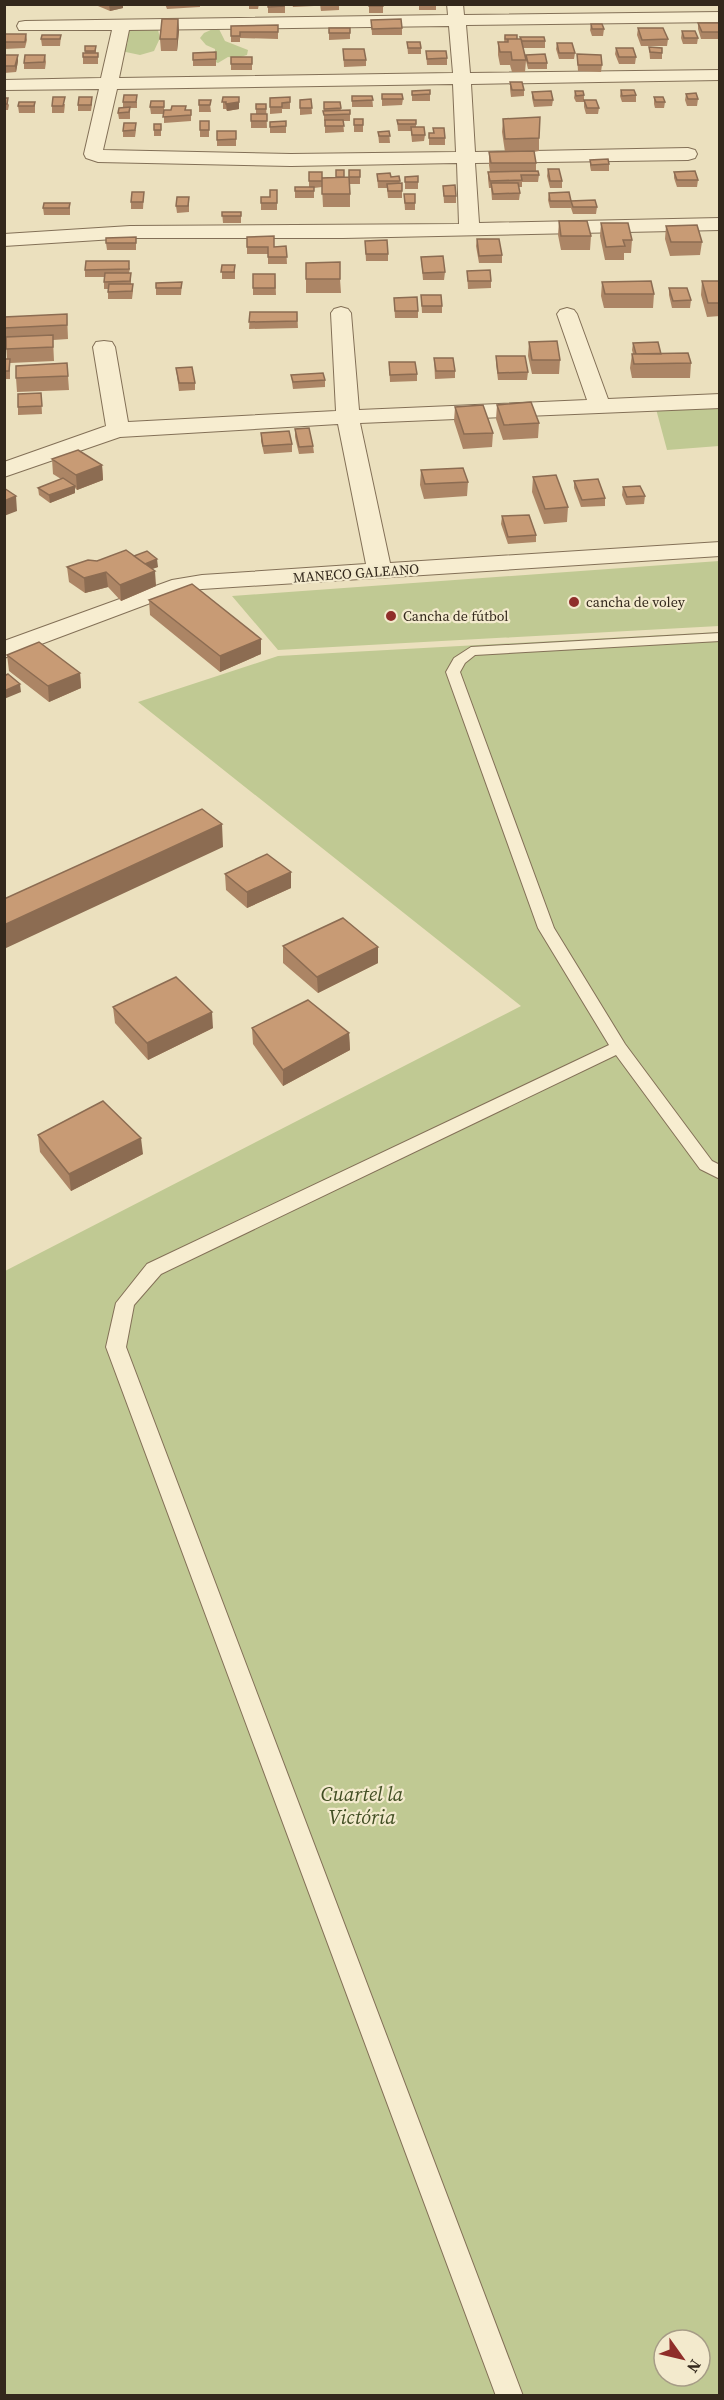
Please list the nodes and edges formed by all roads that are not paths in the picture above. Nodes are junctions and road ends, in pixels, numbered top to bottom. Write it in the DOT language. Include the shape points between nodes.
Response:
graph roads {
  1 [pos="82,8"];
  2 [pos="456,13"];
  3 [pos="720,17"];
  4 [pos="122,25"];
  5 [pos="25,26"];
  6 [pos="4,33"];
  7 [pos="720,75"];
  8 [pos="462,78"];
  9 [pos="109,84"];
  10 [pos="4,86"];
  11 [pos="688,154"];
  12 [pos="466,158"];
  13 [pos="720,224"];
  14 [pos="469,229"];
  15 [pos="4,240"];
  16 [pos="341,313"];
  17 [pos="567,314"];
  18 [pos="104,346"];
  19 [pos="720,401"];
  20 [pos="600,407"];
  21 [pos="348,418"];
  22 [pos="118,430"];
  23 [pos="4,470"];
  24 [pos="720,549"];
  25 [pos="380,571"];
  26 [pos="720,637"];
  27 [pos="9,640"];
  28 [pos="618,1047"];
  29 [pos="720,1173"];
  30 [pos="510,2396"];
  1 -- 5 [label="street"];
  2 -- 3 [label="street"];
  2 -- 4 [label="street"];
  2 -- 8 [label="street"];
  4 -- 5 [label="street"];
  4 -- 9 [label="street"];
  5 -- 6 [label="street"];
  7 -- 8 [label="street"];
  8 -- 9 [label="street"];
  8 -- 12 [label="street"];
  9 -- 10 [label="street"];
  9 -- 12 [label="street" via="93,154 104,158"];
  11 -- 12 [label="street"];
  12 -- 14 [label="street"];
  13 -- 14 [label="street"];
  14 -- 15 [label="street" via="130,232"];
  16 -- 21 [label="street"];
  17 -- 20 [label="street"];
  18 -- 22 [label="street"];
  19 -- 20 [label="street"];
  20 -- 21 [label="street"];
  21 -- 22 [label="street"];
  21 -- 25 [label="street"];
  22 -- 23 [label="street"];
  24 -- 25 [label="street, MANECO GALEANO"];
  25 -- 27 [label="street, MANECO GALEANO" via="172,587"];
  26 -- 28 [label="lane" via="471,651 453,672 546,928"];
  28 -- 29 [label="lane" via="706,1165"];
  28 -- 30 [label="lane" via="154,1269 125,1303 116,1347"];
}
